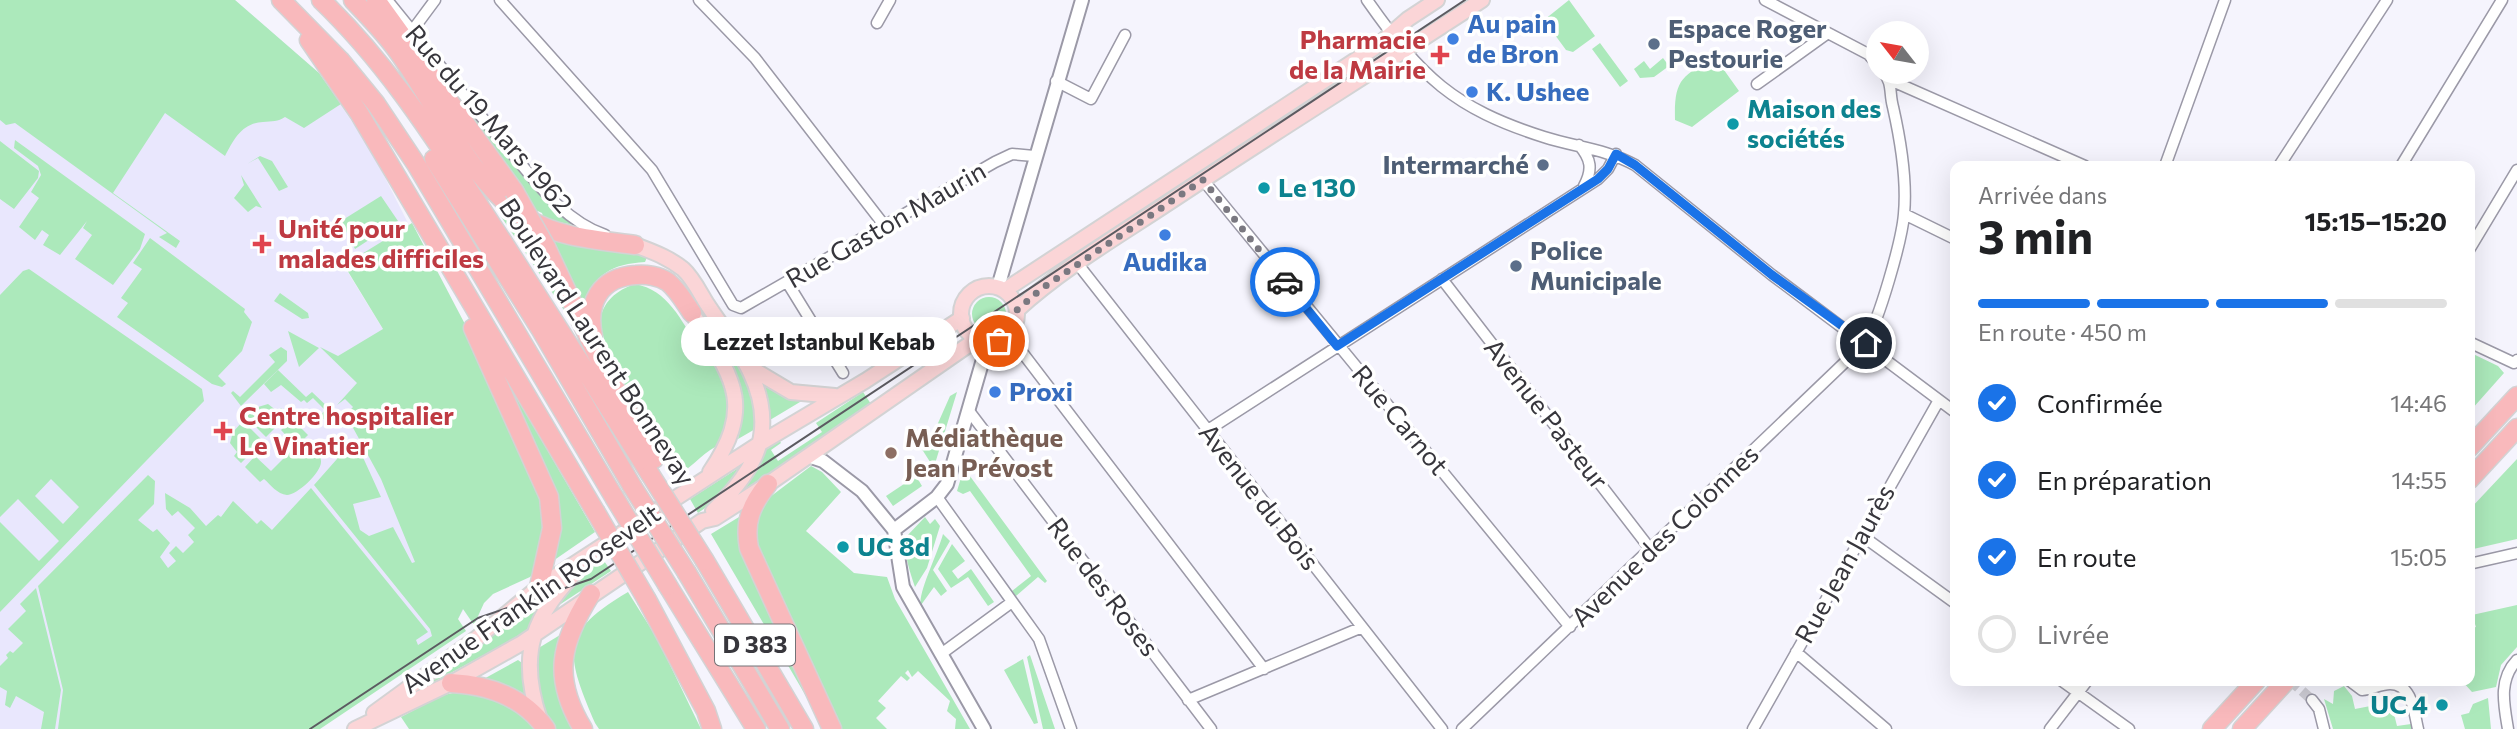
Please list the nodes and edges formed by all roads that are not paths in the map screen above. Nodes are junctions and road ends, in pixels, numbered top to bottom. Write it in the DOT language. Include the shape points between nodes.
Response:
graph roads {
  1 [pos="281,0"];
  2 [pos="354,0"];
  3 [pos="376,0"];
  4 [pos="387,0"];
  5 [pos="435,0"];
  6 [pos="500,0"];
  7 [pos="699,0"];
  8 [pos="890,0"];
  9 [pos="1082,0"];
  10 [pos="1367,0"];
  11 [pos="1437,0"];
  12 [pos="1482,0"];
  13 [pos="1765,0"];
  14 [pos="2225,0"];
  15 [pos="2387,0"];
  16 [pos="2502,0"];
  17 [pos="325,3"];
  18 [pos="877,23"];
  19 [pos="412,32"];
  20 [pos="1391,33"];
  21 [pos="1828,33"];
  22 [pos="1125,35"];
  23 [pos="1405,52"];
  24 [pos="1866,53"];
  25 [pos="1056,81"];
  26 [pos="1888,84"];
  27 [pos="1905,84"];
  28 [pos="1757,85"];
  29 [pos="1579,145"];
  30 [pos="1616,154"];
  31 [pos="1034,156"];
  32 [pos="2074,161"];
  33 [pos="2167,161"];
  34 [pos="2282,161"];
  35 [pos="2404,161"];
  36 [pos="2517,170"];
  37 [pos="1203,180"];
  38 [pos="1584,187"];
  39 [pos="1904,214"];
  40 [pos="884,225"];
  41 [pos="1950,237"];
  42 [pos="2475,240"];
  43 [pos="635,245"];
  44 [pos="439,251"];
  45 [pos="1077,264"];
  46 [pos="1442,279"];
  47 [pos="787,282"];
  48 [pos="1002,289"];
  49 [pos="1017,310"];
  50 [pos="692,313"];
  51 [pos="961,318"];
  52 [pos="1009,335"];
  53 [pos="982,341"];
  54 [pos="1866,343"];
  55 [pos="2475,345"];
  56 [pos="1337,346"];
  57 [pos="596,353"];
  58 [pos="957,353"];
  59 [pos="2516,362"];
  60 [pos="749,367"];
  61 [pos="981,367"];
  62 [pos="843,373"];
  63 [pos="836,396"];
  64 [pos="2517,396"];
  65 [pos="1939,400"];
  66 [pos="1950,408"];
  67 [pos="969,411"];
  68 [pos="2517,428"];
  69 [pos="1208,430"];
  70 [pos="2475,442"];
  71 [pos="759,444"];
  72 [pos="808,456"];
  73 [pos="654,471"];
  74 [pos="2475,474"];
  75 [pos="708,477"];
  76 [pos="768,484"];
  77 [pos="937,496"];
  78 [pos="702,521"];
  79 [pos="894,530"];
  80 [pos="1861,535"];
  81 [pos="608,541"];
  82 [pos="1651,550"];
  83 [pos="2517,553"];
  84 [pos="2475,563"];
  85 [pos="539,587"];
  86 [pos="591,594"];
  87 [pos="1950,599"];
  88 [pos="1012,602"];
  89 [pos="1570,626"];
  90 [pos="1360,628"];
  91 [pos="533,636"];
  92 [pos="1796,652"];
  93 [pos="709,654"];
  94 [pos="941,654"];
  95 [pos="2517,660"];
  96 [pos="1264,669"];
  97 [pos="451,683"];
  98 [pos="2069,686"];
  99 [pos="2083,686"];
  100 [pos="2251,686"];
  101 [pos="2281,686"];
  102 [pos="2357,686"];
  103 [pos="2381,686"];
  104 [pos="2396,686"];
  105 [pos="2078,692"];
  106 [pos="1188,700"];
  107 [pos="2312,700"];
  108 [pos="543,725"];
  109 [pos="355,729"];
  110 [pos="583,729"];
  111 [pos="712,729"];
  112 [pos="742,729"];
  113 [pos="756,729"];
  114 [pos="780,729"];
  115 [pos="804,729"];
  116 [pos="832,729"];
  117 [pos="984,729"];
  118 [pos="1071,729"];
  119 [pos="1211,729"];
  120 [pos="1442,729"];
  121 [pos="1462,729"];
  122 [pos="1753,729"];
  123 [pos="1886,729"];
  124 [pos="2050,729"];
  125 [pos="2129,729"];
  126 [pos="2212,729"];
  127 [pos="2242,729"];
  128 [pos="2323,729"];
  129 [pos="2418,729"];
  130 [pos="2508,729"];
  1 -- 44 [label="highway" via="359,113"];
  1 -- 93 [label="highway, D 383, bridge" via="340,60 416,164"];
  2 -- 43 [label="highway" via="397,50 478,171 503,200 548,228"];
  3 -- 57 [label="highway, bridge" via="514,191"];
  4 -- 19 [label="street, Rue du 19 Mars 1962"];
  5 -- 19 [label="street"];
  6 -- 47 [label="street, Rue Gaston Maurin" via="652,170 733,305 741,308"];
  7 -- 40 [label="street" via="755,58"];
  8 -- 18 [label="street"];
  9 -- 25 [label="street"];
  10 -- 20 [label="street"];
  11 -- 20 [label="main road, Avenue Franklin Roosevelt"];
  12 -- 23 [label="main road"];
  13 -- 21 [label="street"];
  14 -- 33 [label="street"];
  15 -- 34 [label="street"];
  16 -- 35 [label="street"];
  17 -- 73 [label="highway, Boulevard Laurent Bonnevay" via="372,51 409,100"];
  17 -- 114 [label="highway, bridge" via="400,105"];
  19 -- 43 [label="street, Rue du 19 Mars 1962" via="558,206 591,230"];
  20 -- 23 [label="street"];
  20 -- 48 [label="main road, Avenue Franklin Roosevelt" via="1320,84"];
  21 -- 24 [label="street"];
  21 -- 28 [label="street"];
  22 -- 25 [label="street" via="1091,99"];
  23 -- 29 [label="street" via="1462,102 1545,137"];
  23 -- 37 [label="main road"];
  25 -- 31 [label="street"];
  26 -- 39 [label="street" via="1899,129"];
  27 -- 32 [label="street"];
  29 -- 30 [label="street"];
  29 -- 38 [label="street" via="1591,165"];
  30 -- 38 [label="street" via="1608,169"];
  30 -- 54 [label="street"];
  31 -- 40 [label="street, Rue Gaston Maurin" via="1003,158"];
  31 -- 48 [label="street"];
  36 -- 42 [label="street"];
  37 -- 45 [label="main road"];
  37 -- 56 [label="street, Rue Carnot"];
  38 -- 46 [label="street"];
  39 -- 41 [label="street"];
  39 -- 54 [label="street"];
  40 -- 47 [label="street, Rue Gaston Maurin"];
  43 -- 60 [label="main road" via="665,256 685,271"];
  44 -- 85 [label="highway" via="549,497 552,528"];
  44 -- 111 [label="highway, bridge" via="647,600 701,699"];
  45 -- 49 [label="main road"];
  45 -- 69 [label="street, Avenue du Bois"];
  46 -- 56 [label="street"];
  46 -- 82 [label="street, Avenue Pasteur"];
  47 -- 62 [label="street"];
  48 -- 49 [label="main road"];
  48 -- 51 [label="main road, Avenue Franklin Roosevelt" via="989,286 971,292"];
  49 -- 52 [label="main road"];
  50 -- 57 [label="highway" via="668,282 647,274 621,275 606,283 594,299 590,314"];
  50 -- 75 [label="main road" via="723,363 735,396 730,440"];
  51 -- 53 [label="main road" via="967,331"];
  51 -- 63 [label="main road, Avenue Franklin Roosevelt"];
  52 -- 53 [label="main road, Avenue Franklin Roosevelt"];
  52 -- 96 [label="street"];
  53 -- 58 [label="main road, Avenue Franklin Roosevelt"];
  53 -- 61 [label="street"];
  54 -- 65 [label="street"];
  54 -- 82 [label="street, Avenue des Colonnes"];
  55 -- 59 [label="street"];
  56 -- 69 [label="street"];
  56 -- 89 [label="street, Rue Carnot"];
  57 -- 73 [label="highway"];
  58 -- 61 [label="street" via="975,357"];
  58 -- 72 [label="main road, Avenue Franklin Roosevelt"];
  60 -- 63 [label="main road" via="791,392"];
  60 -- 71 [label="main road" via="762,410"];
  61 -- 67 [label="street"];
  63 -- 71 [label="main road, Avenue Franklin Roosevelt"];
  64 -- 70 [label="highway"];
  65 -- 66 [label="street"];
  65 -- 80 [label="street, Rue Jean Jaurès"];
  67 -- 77 [label="street" via="947,484"];
  67 -- 106 [label="street, Rue des Roses"];
  68 -- 74 [label="highway"];
  69 -- 90 [label="street, Avenue du Bois"];
  71 -- 75 [label="main road, Avenue Franklin Roosevelt"];
  71 -- 78 [label="main road" via="740,481"];
  72 -- 76 [label="main road, Avenue Franklin Roosevelt"];
  72 -- 79 [label="street" via="823,461 862,491"];
  73 -- 115 [label="highway, Boulevard Laurent Bonnevay / D 383, bridge"];
  75 -- 81 [label="main road, Avenue Franklin Roosevelt"];
  76 -- 78 [label="main road, Avenue Franklin Roosevelt" via="715,518"];
  76 -- 116 [label="highway" via="747,519 749,548"];
  77 -- 79 [label="street"];
  77 -- 88 [label="street"];
  78 -- 86 [label="main road, Avenue Franklin Roosevelt"];
  79 -- 94 [label="street" via="903,587"];
  80 -- 87 [label="street"];
  80 -- 92 [label="street, Rue Jean Jaurès"];
  81 -- 85 [label="main road, Avenue Franklin Roosevelt"];
  81 -- 91 [label="main road" via="556,592"];
  82 -- 89 [label="street, Avenue des Colonnes"];
  83 -- 84 [label="street"];
  85 -- 109 [label="main road, Avenue Franklin Roosevelt"];
  86 -- 91 [label="main road, Avenue Franklin Roosevelt"];
  86 -- 110 [label="highway" via="570,631 562,664 565,693"];
  88 -- 94 [label="street"];
  88 -- 118 [label="street" via="1039,639"];
  89 -- 121 [label="street, Avenue des Colonnes"];
  90 -- 96 [label="street"];
  90 -- 120 [label="street, Avenue du Bois"];
  91 -- 97 [label="main road, Avenue Franklin Roosevelt"];
  91 -- 108 [label="main road" via="530,690"];
  92 -- 122 [label="street, Rue Jean Jaurès"];
  92 -- 123 [label="street"];
  93 -- 112 [label="highway"];
  93 -- 113 [label="highway, D 383"];
  94 -- 117 [label="street"];
  95 -- 130 [label="street" via="2503,690"];
  96 -- 106 [label="street"];
  97 -- 108 [label="highway" via="492,688 513,698"];
  97 -- 109 [label="main road, Avenue Franklin Roosevelt"];
  98 -- 105 [label="street"];
  99 -- 105 [label="street"];
  100 -- 126 [label="highway"];
  101 -- 127 [label="highway"];
  102 -- 103 [label="street" via="2362,690"];
  104 -- 129 [label="street" via="2410,698"];
  105 -- 124 [label="street"];
  105 -- 125 [label="street"];
  106 -- 119 [label="street, Rue des Roses"];
  107 -- 128 [label="street"];
}
